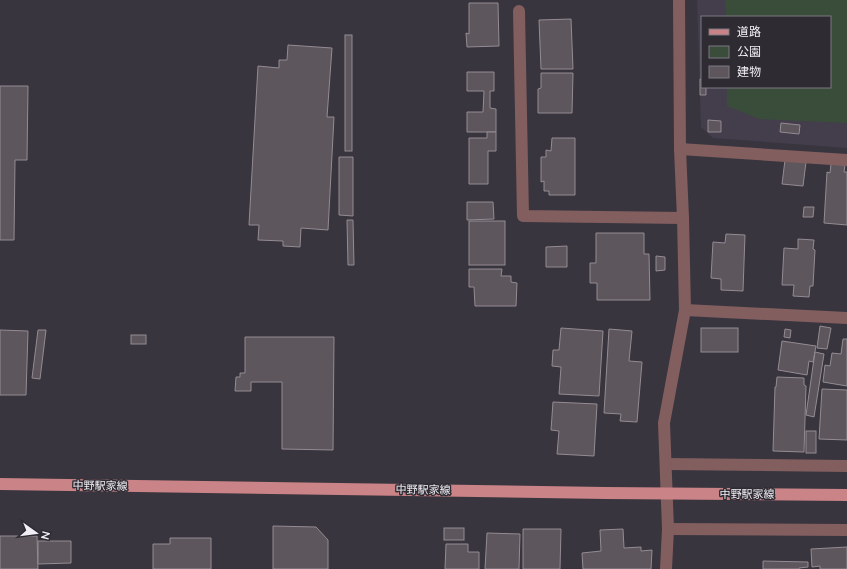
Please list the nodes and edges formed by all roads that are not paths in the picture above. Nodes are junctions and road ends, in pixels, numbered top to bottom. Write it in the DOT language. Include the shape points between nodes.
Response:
graph roads {
  1 [pos="678,0"];
  2 [pos="520,11"];
  3 [pos="680,149"];
  4 [pos="847,160"];
  5 [pos="684,218"];
  6 [pos="685,310"];
  7 [pos="847,318"];
  8 [pos="666,464"];
  9 [pos="847,466"];
  10 [pos="0,484"];
  11 [pos="667,494"];
  12 [pos="847,495"];
  13 [pos="668,529"];
  14 [pos="847,530"];
  15 [pos="666,569"];
  1 -- 3 [label="street"];
  2 -- 5 [label="street" via="523,216"];
  3 -- 4 [label="street"];
  3 -- 5 [label="street"];
  5 -- 6 [label="street"];
  6 -- 7 [label="street"];
  6 -- 8 [label="street" via="664,423"];
  8 -- 9 [label="street"];
  8 -- 11 [label="street"];
  10 -- 11 [label="main road, 中野駅家線"];
  11 -- 12 [label="main road, 中野駅家線"];
  11 -- 13 [label="street"];
  13 -- 14 [label="street"];
  13 -- 15 [label="street"];
}
